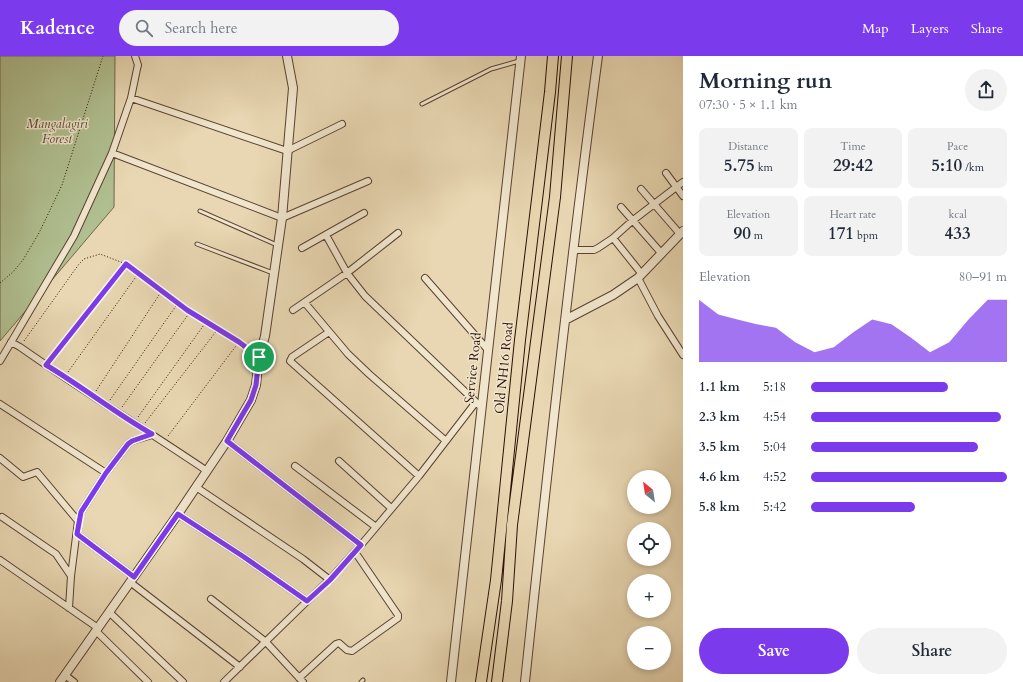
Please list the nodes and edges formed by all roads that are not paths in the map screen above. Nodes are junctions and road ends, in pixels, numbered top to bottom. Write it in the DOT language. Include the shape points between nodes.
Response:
graph roads {
  1 [pos="135,56"];
  2 [pos="287,56"];
  3 [pos="553,56"];
  4 [pos="567,56"];
  5 [pos="598,56"];
  6 [pos="520,59"];
  7 [pos="131,98"];
  8 [pos="422,104"];
  9 [pos="342,124"];
  10 [pos="287,151"];
  11 [pos="112,153"];
  12 [pos="666,173"];
  13 [pos="368,181"];
  14 [pos="683,182"];
  15 [pos="676,187"];
  16 [pos="640,189"];
  17 [pos="683,196"];
  18 [pos="654,204"];
  19 [pos="621,207"];
  20 [pos="200,211"];
  21 [pos="364,213"];
  22 [pos="282,218"];
  23 [pos="632,221"];
  24 [pos="398,233"];
  25 [pos="681,233"];
  26 [pos="326,234"];
  27 [pos="613,238"];
  28 [pos="197,244"];
  29 [pos="278,245"];
  30 [pos="302,248"];
  31 [pos="573,250"];
  32 [pos="662,254"];
  33 [pos="347,272"];
  34 [pos="274,273"];
  35 [pos="639,276"];
  36 [pos="425,278"];
  37 [pos="305,303"];
  38 [pos="293,310"];
  39 [pos="565,320"];
  40 [pos="329,332"];
  41 [pos="11,342"];
  42 [pos="488,350"];
  43 [pos="682,353"];
  44 [pos="0,361"];
  45 [pos="0,404"];
  46 [pos="479,405"];
  47 [pos="152,434"];
  48 [pos="227,441"];
  49 [pos="446,441"];
  50 [pos="0,458"];
  51 [pos="339,461"];
  52 [pos="295,466"];
  53 [pos="207,471"];
  54 [pos="106,473"];
  55 [pos="419,476"];
  56 [pos="196,487"];
  57 [pos="391,508"];
  58 [pos="178,514"];
  59 [pos="2,517"];
  60 [pos="78,521"];
  61 [pos="376,527"];
  62 [pos="77,534"];
  63 [pos="361,545"];
  64 [pos="355,552"];
  65 [pos="0,560"];
  66 [pos="71,576"];
  67 [pos="132,579"];
  68 [pos="330,580"];
  69 [pos="211,599"];
  70 [pos="307,601"];
  71 [pos="69,608"];
  72 [pos="109,612"];
  73 [pos="97,630"];
  74 [pos="266,642"];
  75 [pos="240,667"];
  76 [pos="65,675"];
  77 [pos="301,680"];
  78 [pos="60,682"];
  79 [pos="74,682"];
  80 [pos="148,682"];
  81 [pos="182,682"];
  82 [pos="224,682"];
  83 [pos="451,682"];
  84 [pos="481,682"];
  85 [pos="497,682"];
  86 [pos="525,682"];
  1 -- 7 [label="street" via="138,65"];
  2 -- 10 [label="street" via="293,88"];
  3 -- 84 [label="main road, Old NH16 Road" via="520,340 496,580"];
  4 -- 85 [label="main road, Old NH16 Road" via="555,196 512,525 507,601"];
  5 -- 31 [label="street"];
  6 -- 8 [label="lane" via="491,69"];
  6 -- 42 [label="street, Service Road"];
  7 -- 10 [label="street"];
  7 -- 11 [label="street"];
  9 -- 10 [label="street"];
  10 -- 22 [label="street"];
  11 -- 22 [label="street"];
  11 -- 41 [label="street" via="74,236"];
  12 -- 15 [label="street"];
  13 -- 22 [label="street"];
  14 -- 15 [label="street"];
  15 -- 17 [label="street"];
  15 -- 18 [label="street"];
  16 -- 18 [label="street"];
  18 -- 23 [label="street"];
  18 -- 25 [label="street"];
  19 -- 23 [label="street"];
  20 -- 29 [label="lane"];
  21 -- 26 [label="street"];
  22 -- 29 [label="street"];
  23 -- 27 [label="street"];
  23 -- 32 [label="street"];
  24 -- 33 [label="street"];
  25 -- 32 [label="street"];
  26 -- 30 [label="street"];
  26 -- 33 [label="street"];
  27 -- 31 [label="street" via="594,250"];
  27 -- 35 [label="street"];
  28 -- 34 [label="lane"];
  29 -- 34 [label="street"];
  31 -- 39 [label="street"];
  32 -- 35 [label="street"];
  33 -- 37 [label="street"];
  33 -- 46 [label="street" via="365,296"];
  34 -- 48 [label="street" via="256,385 251,400"];
  35 -- 39 [label="street" via="613,295"];
  35 -- 43 [label="street" via="658,316"];
  36 -- 42 [label="street"];
  37 -- 38 [label="street"];
  37 -- 40 [label="street"];
  39 -- 86 [label="street"];
  40 -- 49 [label="street" via="369,374"];
  40 -- 55 [label="street" via="292,356 290,361"];
  41 -- 44 [label="street"];
  41 -- 47 [label="street"];
  42 -- 46 [label="street, Service Road"];
  45 -- 54 [label="street"];
  46 -- 49 [label="street"];
  46 -- 83 [label="street, Service Road"];
  47 -- 53 [label="street"];
  47 -- 54 [label="street" via="128,444"];
  48 -- 53 [label="street"];
  48 -- 63 [label="street"];
  49 -- 55 [label="street"];
  50 -- 60 [label="street" via="23,477 37,472"];
  51 -- 57 [label="street"];
  52 -- 61 [label="street"];
  53 -- 56 [label="street"];
  54 -- 60 [label="street"];
  55 -- 57 [label="street"];
  56 -- 58 [label="street"];
  56 -- 68 [label="street"];
  57 -- 61 [label="street"];
  58 -- 67 [label="street"];
  58 -- 70 [label="street"];
  59 -- 66 [label="street" via="56,554"];
  60 -- 62 [label="street"];
  61 -- 63 [label="street"];
  62 -- 66 [label="street"];
  62 -- 67 [label="street"];
  63 -- 64 [label="street"];
  64 -- 68 [label="street"];
  64 -- 77 [label="street" via="398,618 352,651 339,643 336,644"];
  65 -- 71 [label="street"];
  66 -- 71 [label="street"];
  67 -- 72 [label="street"];
  67 -- 75 [label="street"];
  68 -- 70 [label="street"];
  69 -- 74 [label="street"];
  70 -- 74 [label="street"];
  71 -- 73 [label="street"];
  72 -- 73 [label="street"];
  72 -- 81 [label="street"];
  73 -- 76 [label="street"];
  73 -- 80 [label="street"];
  74 -- 75 [label="street"];
  74 -- 77 [label="street"];
  75 -- 82 [label="street"];
  76 -- 78 [label="street"];
  76 -- 79 [label="street"];
}
